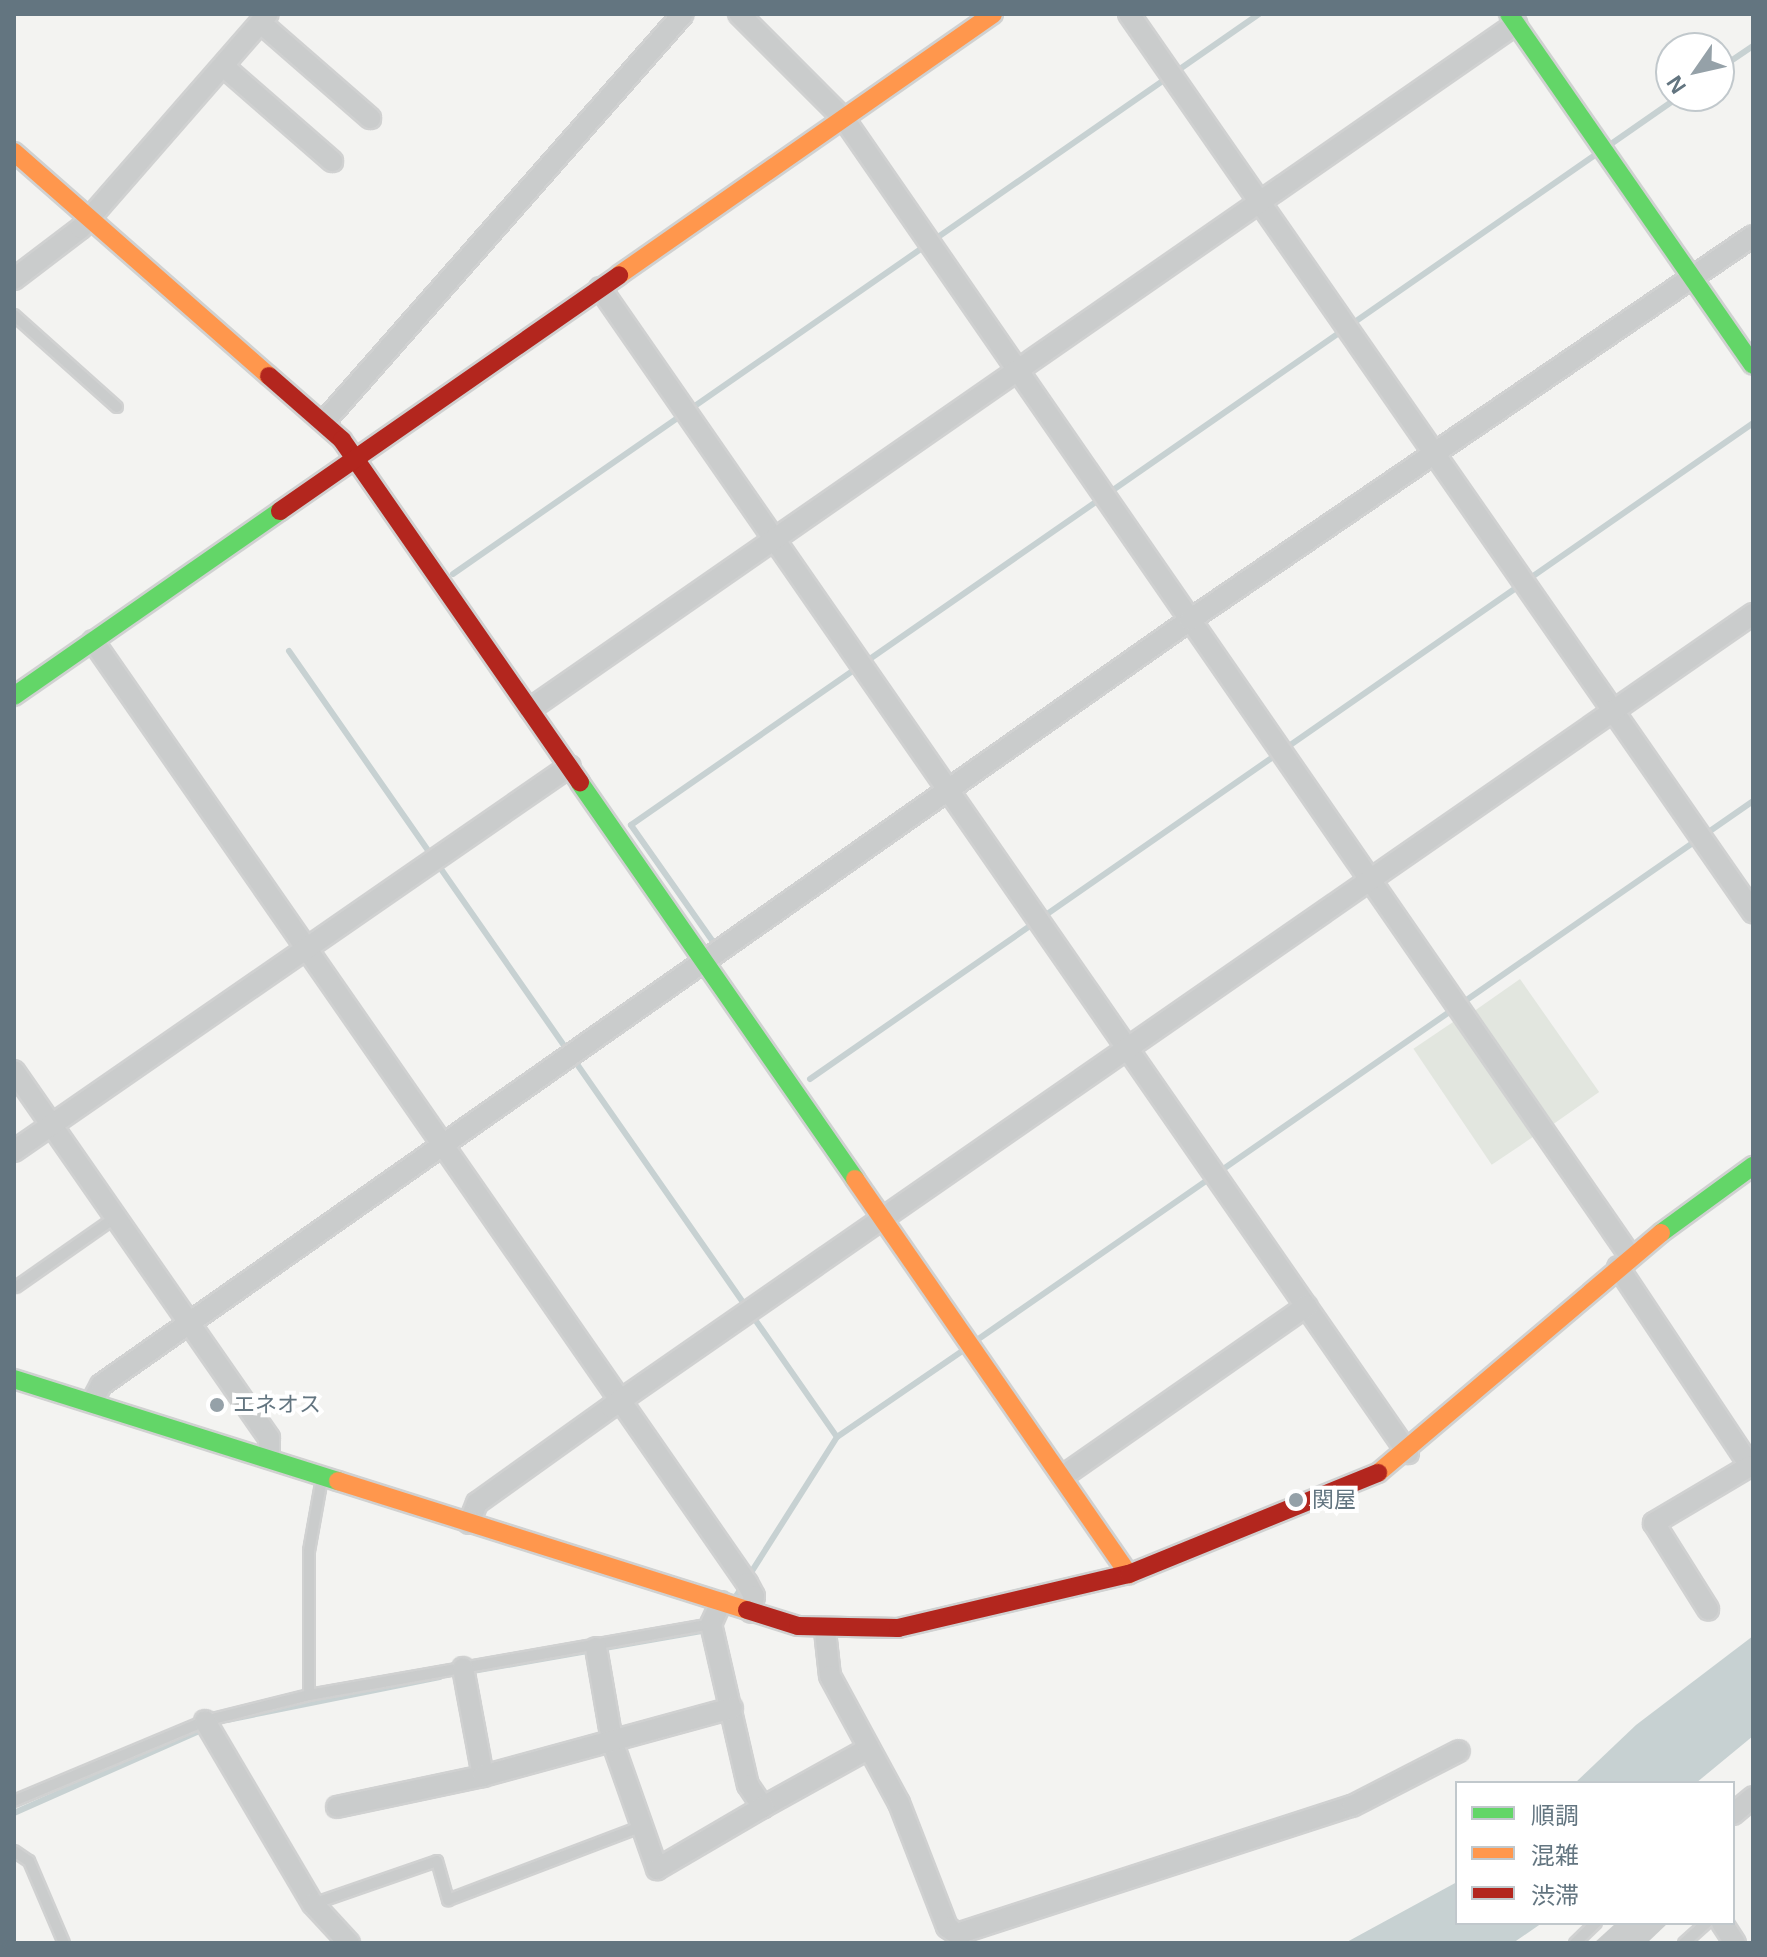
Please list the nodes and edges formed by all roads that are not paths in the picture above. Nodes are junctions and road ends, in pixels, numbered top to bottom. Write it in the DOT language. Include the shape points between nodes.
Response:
graph roads {
  1 [pos="683,14"];
  2 [pos="739,14"];
  3 [pos="993,14"];
  4 [pos="1129,14"];
  5 [pos="264,18"];
  6 [pos="1512,19"];
  7 [pos="223,66"];
  8 [pos="370,118"];
  9 [pos="844,119"];
  10 [pos="14,152"];
  11 [pos="332,161"];
  12 [pos="1258,202"];
  13 [pos="90,218"];
  14 [pos="1753,236"];
  15 [pos="1692,278"];
  16 [pos="14,279"];
  17 [pos="600,288"];
  18 [pos="14,315"];
  19 [pos="1753,365"];
  20 [pos="1017,368"];
  21 [pos="117,407"];
  22 [pos="324,422"];
  23 [pos="1433,452"];
  24 [pos="356,458"];
  25 [pos="773,539"];
  26 [pos="1753,614"];
  27 [pos="1190,620"];
  28 [pos="93,641"];
  29 [pos="14,696"];
  30 [pos="530,709"];
  31 [pos="1613,712"];
  32 [pos="570,766"];
  33 [pos="948,792"];
  34 [pos="1372,878"];
  35 [pos="1753,912"];
  36 [pos="306,949"];
  37 [pos="707,965"];
  38 [pos="1130,1046"];
  39 [pos="14,1071"];
  40 [pos="51,1125"];
  41 [pos="444,1146"];
  42 [pos="14,1151"];
  43 [pos="1753,1166"];
  44 [pos="116,1217"];
  45 [pos="884,1218"];
  46 [pos="1624,1261"];
  47 [pos="16,1287"];
  48 [pos="1307,1306"];
  49 [pos="190,1323"];
  50 [pos="14,1379"];
  51 [pos="93,1400"];
  52 [pos="619,1402"];
  53 [pos="1408,1453"];
  54 [pos="269,1458"];
  55 [pos="323,1476"];
  56 [pos="1063,1476"];
  57 [pos="469,1523"];
  58 [pos="1129,1574"];
  59 [pos="721,1602"];
  60 [pos="1708,1609"];
  61 [pos="751,1612"];
  62 [pos="711,1624"];
  63 [pos="825,1631"];
  64 [pos="596,1648"];
  65 [pos="463,1668"];
  66 [pos="309,1695"];
  67 [pos="732,1708"];
  68 [pos="205,1721"];
  69 [pos="612,1741"];
  70 [pos="866,1750"];
  71 [pos="1459,1751"];
  72 [pos="483,1776"];
  73 [pos="1753,1797"];
  74 [pos="14,1801"];
  75 [pos="337,1807"];
  76 [pos="763,1807"];
  77 [pos="1735,1812"];
  78 [pos="638,1828"];
  79 [pos="14,1851"];
  80 [pos="313,1904"];
  81 [pos="1594,1925"];
  82 [pos="1704,1925"];
  83 [pos="1723,1925"];
  84 [pos="64,1943"];
  85 [pos="349,1943"];
  86 [pos="1575,1943"];
  87 [pos="1684,1943"];
  88 [pos="1735,1943"];
  1 -- 22 [label="street"];
  2 -- 9 [label="street"];
  3 -- 9 [label="street"];
  4 -- 12 [label="street"];
  5 -- 7 [label="street"];
  5 -- 8 [label="street"];
  6 -- 12 [label="street"];
  6 -- 15 [label="street"];
  7 -- 11 [label="street"];
  7 -- 13 [label="street"];
  9 -- 17 [label="street"];
  9 -- 20 [label="street"];
  10 -- 13 [label="street"];
  12 -- 20 [label="street"];
  12 -- 23 [label="street"];
  13 -- 16 [label="street"];
  13 -- 22 [label="street"];
  14 -- 15 [label="street"];
  15 -- 19 [label="street"];
  15 -- 23 [label="street"];
  17 -- 24 [label="street"];
  17 -- 25 [label="street"];
  18 -- 21 [label="lane"];
  20 -- 25 [label="street"];
  20 -- 27 [label="street"];
  22 -- 24 [label="street"];
  23 -- 27 [label="street"];
  23 -- 31 [label="street"];
  24 -- 28 [label="street"];
  24 -- 30 [label="street"];
  25 -- 30 [label="street"];
  25 -- 33 [label="street"];
  26 -- 31 [label="street"];
  27 -- 33 [label="street"];
  27 -- 34 [label="street"];
  28 -- 29 [label="street"];
  28 -- 36 [label="street"];
  30 -- 32 [label="street"];
  31 -- 34 [label="street"];
  31 -- 35 [label="street"];
  32 -- 36 [label="street"];
  32 -- 37 [label="street"];
  33 -- 37 [label="street"];
  33 -- 38 [label="street"];
  34 -- 38 [label="street"];
  34 -- 46 [label="street"];
  36 -- 40 [label="street"];
  36 -- 41 [label="street"];
  37 -- 41 [label="street"];
  37 -- 45 [label="street"];
  38 -- 45 [label="street"];
  38 -- 48 [label="street"];
  39 -- 40 [label="street"];
  40 -- 42 [label="street"];
  40 -- 44 [label="street"];
  41 -- 49 [label="street"];
  41 -- 52 [label="street"];
  43 -- 46 [label="street"];
  44 -- 47 [label="lane"];
  44 -- 49 [label="street"];
  45 -- 52 [label="street"];
  45 -- 56 [label="street"];
  46 -- 53 [label="street"];
  46 -- 60 [label="street" via="1750,1466 1654,1523"];
  48 -- 53 [label="street"];
  48 -- 56 [label="street"];
  49 -- 51 [label="street" via="101,1385"];
  49 -- 54 [label="street" via="269,1438"];
  50 -- 51 [label="street"];
  51 -- 54 [label="street"];
  52 -- 57 [label="street" via="477,1503"];
  52 -- 61 [label="street" via="747,1583"];
  53 -- 58 [label="street" via="1299,1509"];
  54 -- 55 [label="street"];
  55 -- 57 [label="street"];
  55 -- 66 [label="lane" via="309,1551"];
  56 -- 58 [label="street"];
  57 -- 59 [label="street"];
  58 -- 63 [label="street" via="950,1620"];
  59 -- 61 [label="street"];
  59 -- 62 [label="street"];
  61 -- 63 [label="street"];
  62 -- 64 [label="lane"];
  62 -- 67 [label="street"];
  63 -- 70 [label="street" via="830,1676"];
  64 -- 65 [label="lane"];
  64 -- 69 [label="street"];
  65 -- 66 [label="lane"];
  65 -- 72 [label="street"];
  66 -- 68 [label="lane"];
  67 -- 69 [label="street"];
  67 -- 76 [label="street" via="748,1785"];
  68 -- 74 [label="lane"];
  68 -- 80 [label="street"];
  69 -- 72 [label="street"];
  69 -- 78 [label="street"];
  70 -- 71 [label="street" via="899,1803 947,1927 957,1934 1352,1806"];
  70 -- 76 [label="street"];
  72 -- 75 [label="street"];
  73 -- 77 [label="street"];
  76 -- 78 [label="street" via="657,1869"];
  78 -- 80 [label="lane" via="448,1900 437,1861"];
  79 -- 84 [label="lane" via="29,1861"];
  80 -- 85 [label="street"];
  81 -- 86 [label="lane"];
  82 -- 87 [label="lane"];
  83 -- 88 [label="street"];
}
